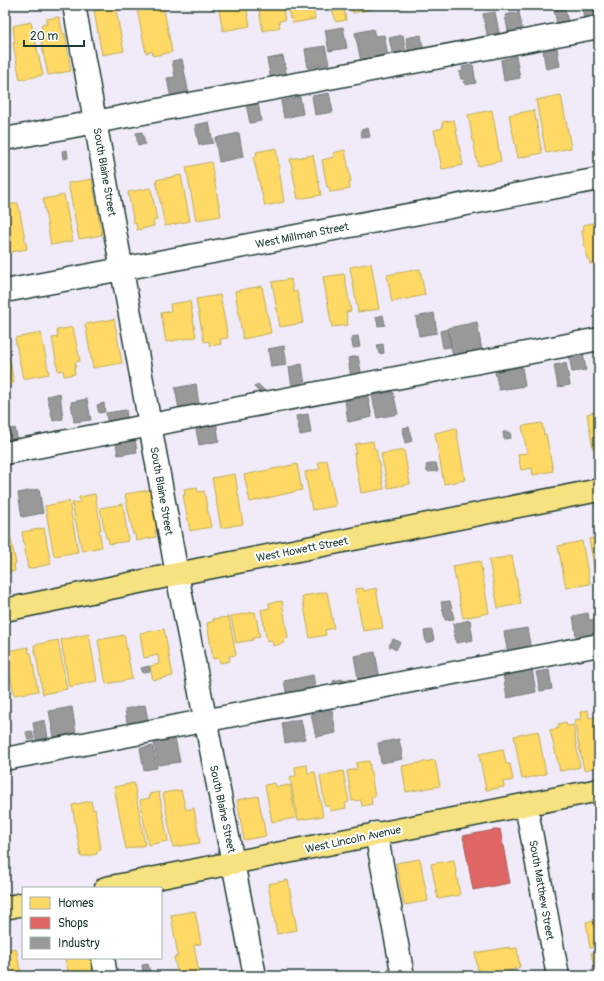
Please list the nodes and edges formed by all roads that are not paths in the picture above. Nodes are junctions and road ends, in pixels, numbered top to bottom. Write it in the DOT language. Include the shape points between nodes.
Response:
graph roads {
  1 [pos="74,5"];
  2 [pos="599,27"];
  3 [pos="96,122"];
  4 [pos="5,139"];
  5 [pos="599,179"];
  6 [pos="122,269"];
  7 [pos="5,291"];
  8 [pos="599,339"];
  9 [pos="150,425"];
  10 [pos="5,453"];
  11 [pos="599,490"];
  12 [pos="177,574"];
  13 [pos="5,610"];
  14 [pos="599,645"];
  15 [pos="204,721"];
  16 [pos="5,759"];
  17 [pos="599,790"];
  18 [pos="526,805"];
  19 [pos="376,833"];
  20 [pos="233,863"];
  21 [pos="111,887"];
  22 [pos="22,904"];
  23 [pos="5,908"];
  24 [pos="103,959"];
  25 [pos="106,976"];
  26 [pos="255,976"];
  27 [pos="402,976"];
  28 [pos="558,976"];
  1 -- 3 [label="street, South Blaine Street"];
  2 -- 3 [label="street"];
  3 -- 4 [label="street"];
  3 -- 6 [label="street, South Blaine Street"];
  5 -- 6 [label="street, West Millman Street"];
  6 -- 7 [label="street, West Millman Street"];
  6 -- 9 [label="street, South Blaine Street"];
  8 -- 9 [label="street"];
  9 -- 10 [label="street"];
  9 -- 12 [label="street, South Blaine Street"];
  11 -- 12 [label="main road, West Howett Street"];
  12 -- 13 [label="main road, West Howett Street"];
  12 -- 15 [label="street, South Blaine Street"];
  14 -- 15 [label="street"];
  15 -- 16 [label="street"];
  15 -- 20 [label="street, South Blaine Street"];
  17 -- 18 [label="main road, West Lincoln Avenue"];
  18 -- 19 [label="main road, West Lincoln Avenue"];
  18 -- 28 [label="street, South Matthew Street"];
  19 -- 20 [label="main road, West Lincoln Avenue"];
  19 -- 27 [label="street"];
  20 -- 21 [label="main road, West Lincoln Avenue"];
  20 -- 26 [label="street, South Blaine Street"];
  22 -- 23 [label="main road"];
  24 -- 25 [label="street"];
}
